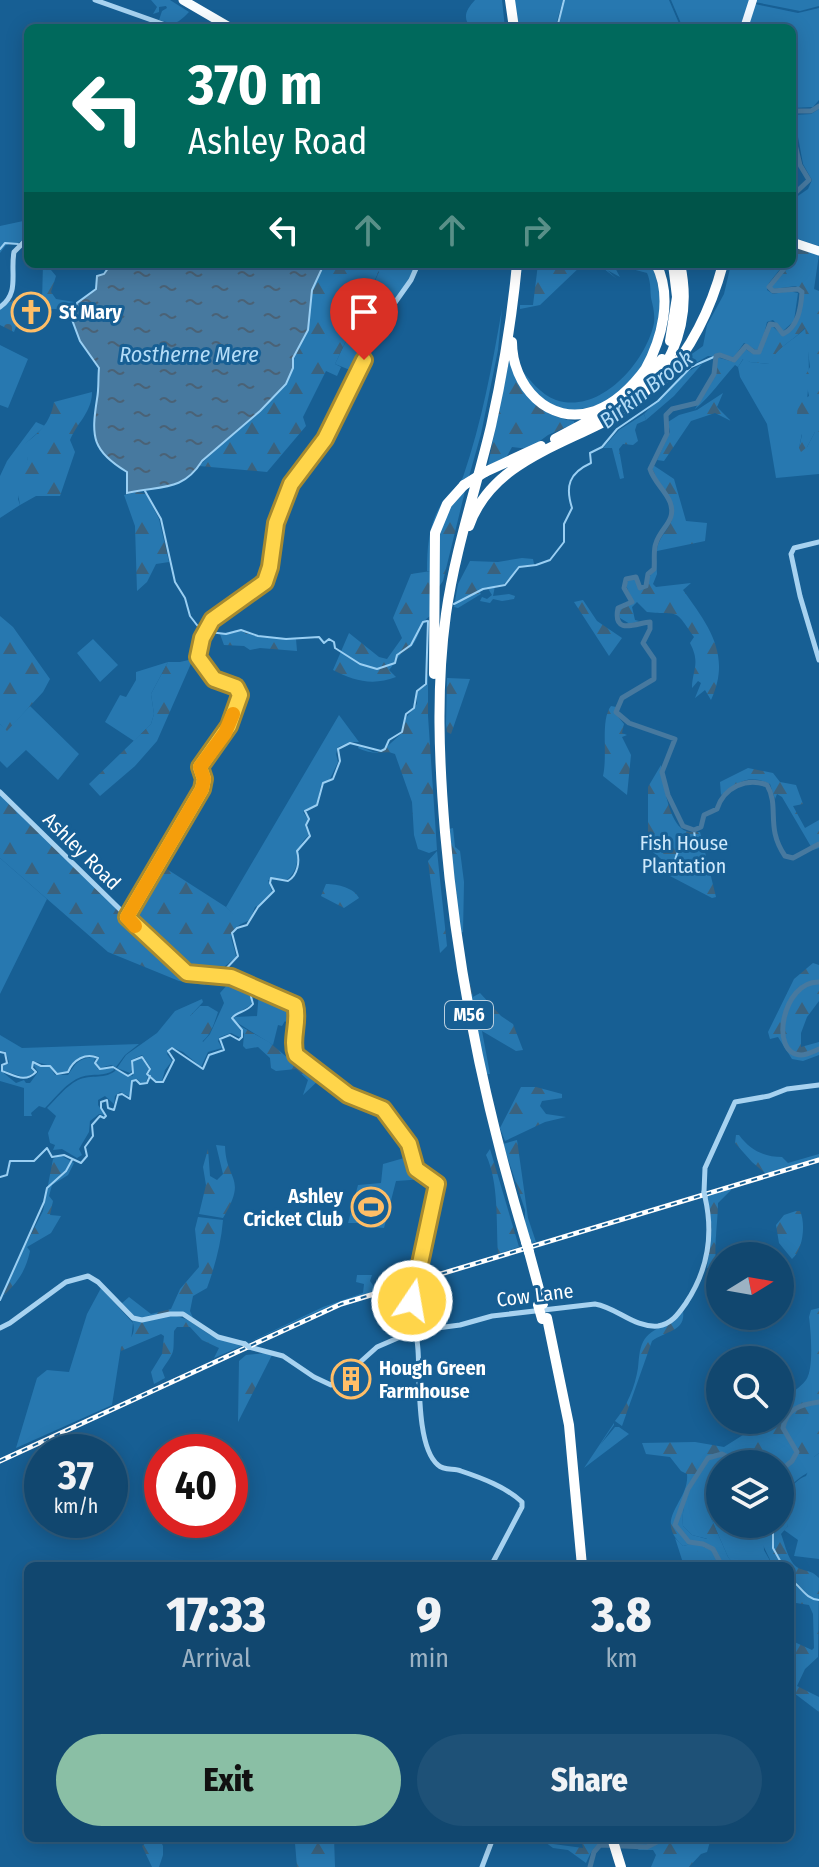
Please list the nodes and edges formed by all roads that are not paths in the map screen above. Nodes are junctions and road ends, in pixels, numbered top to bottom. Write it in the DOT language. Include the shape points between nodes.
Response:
graph roads {
  1 [pos="95,0"];
  2 [pos="175,0"];
  3 [pos="183,0"];
  4 [pos="508,0"];
  5 [pos="753,0"];
  6 [pos="163,24"];
  7 [pos="214,24"];
  8 [pos="224,24"];
  9 [pos="511,24"];
  10 [pos="745,24"];
  11 [pos="24,242"];
  12 [pos="796,243"];
  13 [pos="819,251"];
  14 [pos="416,268"];
  15 [pos="513,268"];
  16 [pos="514,268"];
  17 [pos="658,268"];
  18 [pos="674,268"];
  19 [pos="680,268"];
  20 [pos="722,268"];
  21 [pos="515,284"];
  22 [pos="0,307"];
  23 [pos="647,367"];
  24 [pos="636,401"];
  25 [pos="546,444"];
  26 [pos="819,542"];
  27 [pos="819,660"];
  28 [pos="441,665"];
  29 [pos="434,711"];
  30 [pos="0,792"];
  31 [pos="127,917"];
  32 [pos="819,1085"];
  33 [pos="525,1248"];
  34 [pos="0,1328"];
  35 [pos="414,1331"];
  36 [pos="493,1562"];
  37 [pos="579,1562"];
  38 [pos="491,1842"];
  39 [pos="614,1842"];
  40 [pos="619,1842"];
  41 [pos="623,1864"];
  42 [pos="482,1867"];
  1 -- 6 [label="street"];
  2 -- 7 [label="highway"];
  3 -- 8 [label="highway"];
  4 -- 9 [label="highway"];
  5 -- 10 [label="main road"];
  11 -- 22 [label="street" via="14,252 10,300"];
  12 -- 13 [label="highway"];
  14 -- 31 [label="street" via="382,321 332,426 291,484 276,523 265,582 212,620 202,638 198,657 214,679 236,687 240,695 229,726 200,767 202,789"];
  15 -- 29 [label="highway, M56" via="494,388 444,594"];
  16 -- 21 [label="highway, M56"];
  17 -- 23 [label="highway" via="664,313"];
  18 -- 25 [label="highway, M56" via="676,315 657,367 612,412"];
  19 -- 24 [label="highway, M56" via="684,301 677,342 663,371"];
  20 -- 24 [label="highway" via="689,348 661,382"];
  21 -- 23 [label="highway" via="514,365 525,388 547,408 569,414 599,409 628,389"];
  21 -- 28 [label="highway, M56" via="496,399 452,575"];
  23 -- 25 [label="highway" via="611,408"];
  24 -- 28 [label="highway, M56" via="512,469 485,493 462,547"];
  25 -- 29 [label="highway, M56, bridge" via="485,472 447,504 435,533"];
  26 -- 27 [label="street" via="800,544 791,554"];
  28 -- 33 [label="highway, M56" via="441,771 457,941 484,1088"];
  29 -- 33 [label="highway, M56" via="443,857 457,967 485,1111"];
  30 -- 31 [label="street, Ashley Road"];
  31 -- 35 [label="street, Ashley Road" via="183,971 222,976 295,1005 296,1055 348,1095 383,1109 409,1144 416,1169 436,1183 416,1280"];
  32 -- 35 [label="street, Cow Lane" via="735,1102 707,1162 710,1229 704,1272 666,1324 633,1321 606,1306 589,1304"];
  33 -- 37 [label="highway, M56, bridge" via="569,1425"];
  34 -- 35 [label="street, Cow Lane" via="66,1282 88,1276 133,1318 183,1314 218,1337 283,1356 331,1385 377,1347"];
  35 -- 36 [label="street, Ashley Road" via="426,1446 438,1465 497,1485 520,1499 522,1507"];
  38 -- 42 [label="street"];
  39 -- 41 [label="highway"];
  40 -- 41 [label="highway"];
}
